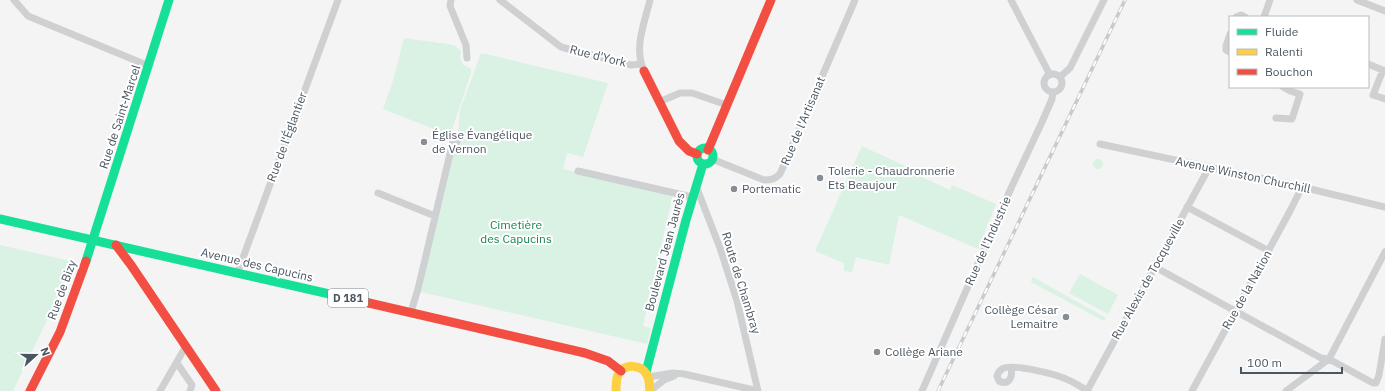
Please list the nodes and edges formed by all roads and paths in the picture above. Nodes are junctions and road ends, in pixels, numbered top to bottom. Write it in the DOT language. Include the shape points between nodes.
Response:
graph roads {
  1 [pos="169,0"];
  2 [pos="338,0"];
  3 [pos="450,0"];
  4 [pos="500,0"];
  5 [pos="650,0"];
  6 [pos="771,0"];
  7 [pos="855,0"];
  8 [pos="1011,0"];
  9 [pos="1104,0"];
  10 [pos="1270,0"];
  11 [pos="1357,0"];
  12 [pos="18,2"];
  13 [pos="1385,11"];
  14 [pos="1264,16"];
  15 [pos="1229,37"];
  16 [pos="1229,52"];
  17 [pos="467,58"];
  18 [pos="1369,64"];
  19 [pos="149,66"];
  20 [pos="642,67"];
  21 [pos="1384,70"];
  22 [pos="1050,75"];
  23 [pos="1060,77"];
  24 [pos="1285,88"];
  25 [pos="1053,92"];
  26 [pos="1385,99"];
  27 [pos="659,102"];
  28 [pos="727,105"];
  29 [pos="1276,118"];
  30 [pos="457,142"];
  31 [pos="1100,144"];
  32 [pos="708,150"];
  33 [pos="698,154"];
  34 [pos="712,159"];
  35 [pos="703,164"];
  36 [pos="1207,168"];
  37 [pos="578,171"];
  38 [pos="696,184"];
  39 [pos="1302,188"];
  40 [pos="378,193"];
  41 [pos="692,197"];
  42 [pos="1187,207"];
  43 [pos="1385,207"];
  44 [pos="435,216"];
  45 [pos="0,220"];
  46 [pos="93,240"];
  47 [pos="116,245"];
  48 [pos="135,249"];
  49 [pos="1269,251"];
  50 [pos="1385,252"];
  51 [pos="131,264"];
  52 [pos="1155,267"];
  53 [pos="237,274"];
  54 [pos="1236,310"];
  55 [pos="411,312"];
  56 [pos="1385,339"];
  57 [pos="186,346"];
  58 [pos="652,348"];
  59 [pos="1329,359"];
  60 [pos="177,363"];
  61 [pos="636,366"];
  62 [pos="1011,368"];
  63 [pos="621,371"];
  64 [pos="647,374"];
  65 [pos="684,374"];
  66 [pos="30,391"];
  67 [pos="160,391"];
  68 [pos="190,391"];
  69 [pos="216,391"];
  70 [pos="616,391"];
  71 [pos="650,391"];
  72 [pos="758,391"];
  73 [pos="922,391"];
  74 [pos="1088,391"];
  75 [pos="1192,391"];
  76 [pos="1286,391"];
  1 -- 19 [label="main road, Rue de Saint-Marcel"];
  2 -- 53 [label="street, Rue de l'Églantier"];
  3 -- 17 [label="street" via="466,46"];
  4 -- 20 [label="street, Rue d'York" via="561,48"];
  5 -- 20 [label="street" via="640,40 639,54"];
  6 -- 28 [label="main road"];
  7 -- 34 [label="street, Rue de l'Artisanat" via="780,174 771,180 764,180"];
  8 -- 22 [label="street"];
  9 -- 23 [label="street" via="1070,68"];
  10 -- 14 [label="street"];
  11 -- 13 [label="street"];
  12 -- 19 [label="street" via="28,16"];
  15 -- 16 [label="street" via="1226,50"];
  18 -- 21 [label="street"];
  19 -- 46 [label="main road, Rue de Saint-Marcel"];
  20 -- 27 [label="main road"];
  21 -- 26 [label="street" via="1373,95"];
  22 -- 23 [label="street"];
  22 -- 25 [label="street" via="1045,85"];
  23 -- 25 [label="street" via="1062,86"];
  24 -- 29 [label="street" via="1300,94 1292,118"];
  25 -- 73 [label="street, Rue de l'Industrie"];
  27 -- 28 [label="street" via="680,93 692,93"];
  27 -- 33 [label="main road" via="679,141 689,151"];
  28 -- 32 [label="main road"];
  30 -- 44 [label="street" via="453,141"];
  31 -- 36 [label="street, Avenue Winston Churchill"];
  32 -- 33 [label="main road" via="702,149"];
  32 -- 34 [label="main road" via="712,153"];
  33 -- 35 [label="main road" via="698,160"];
  34 -- 35 [label="main road"];
  35 -- 38 [label="main road, Boulevard Jean Jaurès"];
  36 -- 39 [label="street, Avenue Winston Churchill"];
  36 -- 42 [label="street, Rue Alexis de Tocqueville"];
  37 -- 41 [label="street"];
  38 -- 41 [label="main road, Boulevard Jean Jaurès"];
  38 -- 72 [label="street, Route de Chambray" via="737,301"];
  39 -- 43 [label="street, Avenue Winston Churchill"];
  39 -- 49 [label="street, Rue de la Nation"];
  40 -- 44 [label="street"];
  41 -- 58 [label="main road, Boulevard Jean Jaurès"];
  42 -- 49 [label="street"];
  42 -- 52 [label="street, Rue Alexis de Tocqueville"];
  44 -- 55 [label="street"];
  45 -- 46 [label="main road, Avenue des Capucins / D 181"];
  46 -- 47 [label="main road, Avenue des Capucins / D 181"];
  46 -- 66 [label="main road, Rue de Bizy" via="60,332"];
  47 -- 48 [label="main road, Avenue des Capucins / D 181"];
  47 -- 51 [label="main road"];
  48 -- 51 [label="main road"];
  48 -- 53 [label="main road, Avenue des Capucins / D 181"];
  49 -- 54 [label="street, Rue de la Nation"];
  50 -- 59 [label="street"];
  51 -- 57 [label="main road"];
  52 -- 54 [label="street"];
  52 -- 74 [label="street, Rue Alexis de Tocqueville"];
  53 -- 55 [label="main road, Avenue des Capucins / D 181"];
  54 -- 59 [label="street" via="1321,358"];
  54 -- 75 [label="street, Rue de la Nation"];
  55 -- 63 [label="main road, Avenue des Capucins / D 181" via="600,357"];
  56 -- 59 [label="street" via="1376,383"];
  57 -- 60 [label="street"];
  57 -- 69 [label="main road"];
  58 -- 61 [label="main road, Boulevard Jean Jaurès"];
  58 -- 64 [label="main road, Boulevard Jean Jaurès"];
  59 -- 76 [label="street"];
  60 -- 67 [label="street"];
  60 -- 68 [label="street" via="192,385"];
  61 -- 63 [label="main road"];
  61 -- 64 [label="main road"];
  62 -- 74 [label="street" via="1052,374"];
  63 -- 70 [label="main road"];
  64 -- 65 [label="street"];
  64 -- 71 [label="main road"];
  65 -- 71 [label="street" via="664,380"];
  65 -- 72 [label="street"];
}
